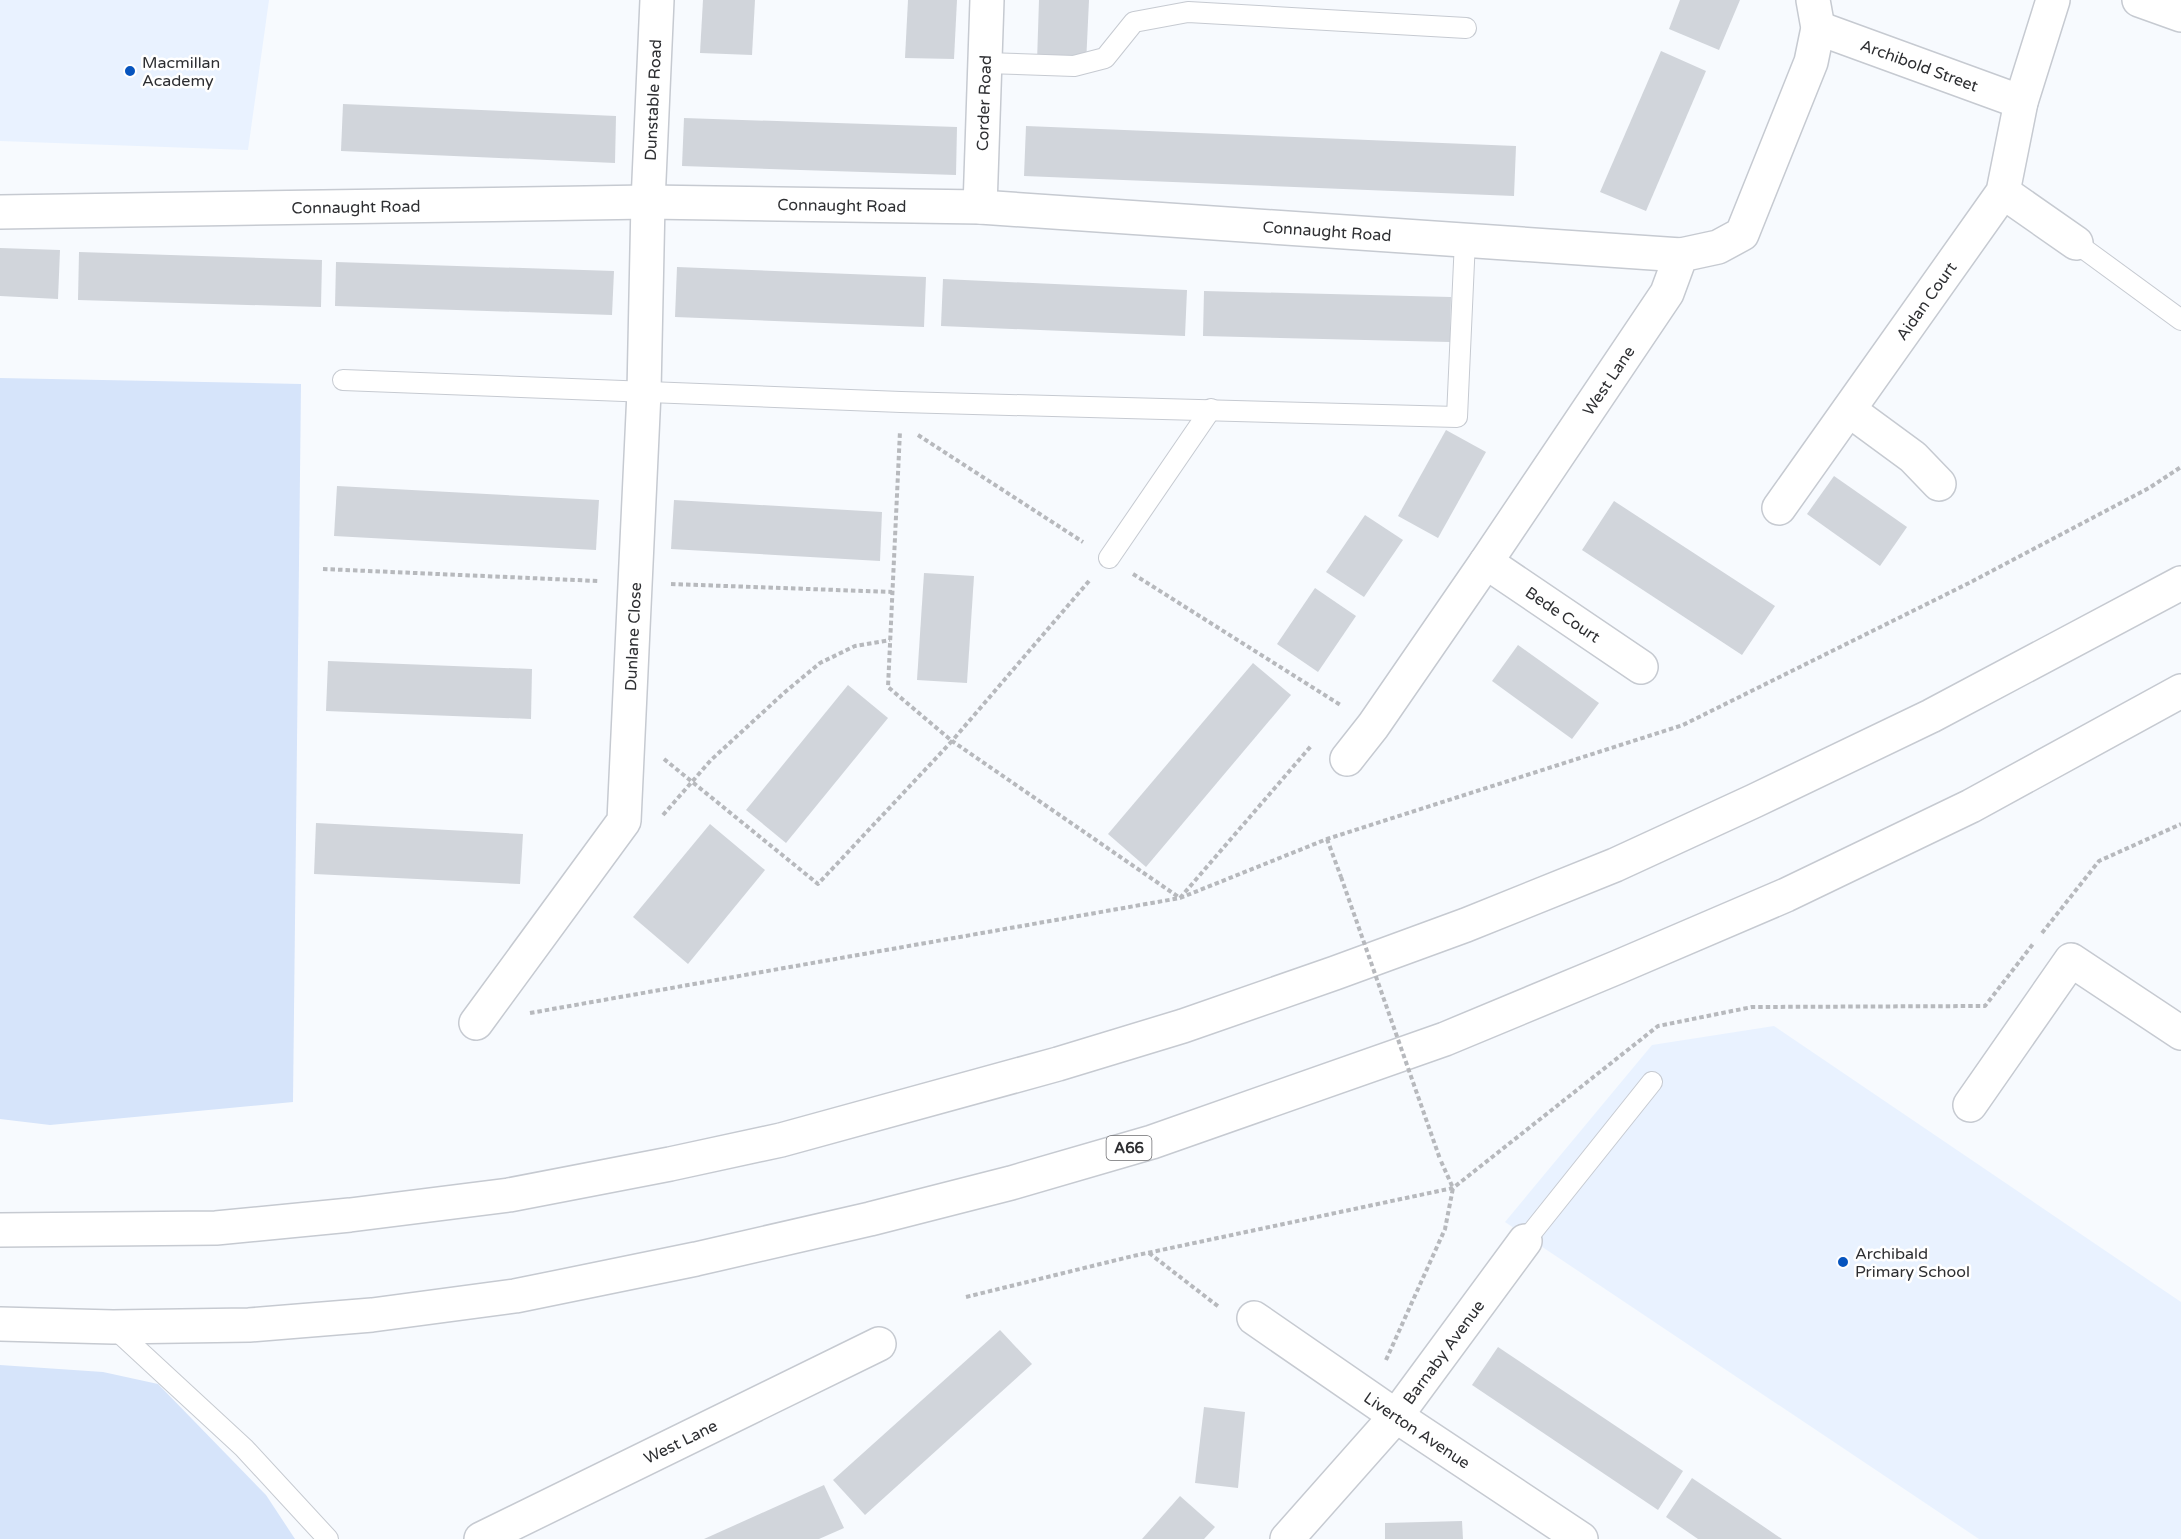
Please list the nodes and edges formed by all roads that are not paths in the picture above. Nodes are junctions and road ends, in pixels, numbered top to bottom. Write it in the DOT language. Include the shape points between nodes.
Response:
graph roads {
  1 [pos="657,0"];
  2 [pos="987,0"];
  3 [pos="2053,0"];
  4 [pos="2139,0"];
  5 [pos="1816,14"];
  6 [pos="2181,15"];
  7 [pos="1466,28"];
  8 [pos="985,63"];
  9 [pos="2021,102"];
  10 [pos="2002,192"];
  11 [pos="648,201"];
  12 [pos="980,207"];
  13 [pos="0,212"];
  14 [pos="1465,240"];
  15 [pos="2076,243"];
  16 [pos="1681,255"];
  17 [pos="2181,320"];
  18 [pos="343,380"];
  19 [pos="644,392"];
  20 [pos="1211,409"];
  21 [pos="1849,410"];
  22 [pos="1939,484"];
  23 [pos="1779,508"];
  24 [pos="1109,558"];
  25 [pos="1486,562"];
  26 [pos="2181,575"];
  27 [pos="2181,583"];
  28 [pos="2137,607"];
  29 [pos="1641,667"];
  30 [pos="2181,691"];
  31 [pos="1347,759"];
  32 [pos="476,1023"];
  33 [pos="2181,1033"];
  34 [pos="1652,1082"];
  35 [pos="1970,1105"];
  36 [pos="0,1230"];
  37 [pos="1525,1241"];
  38 [pos="1254,1318"];
  39 [pos="0,1323"];
  40 [pos="113,1328"];
  41 [pos="879,1344"];
  42 [pos="1396,1416"];
  43 [pos="328,1539"];
  44 [pos="481,1539"];
  45 [pos="1287,1539"];
  46 [pos="1581,1539"];
  1 -- 11 [label="main road, Dunstable Road"];
  2 -- 8 [label="main road, Corder Road"];
  3 -- 9 [label="main road, Aidan Court"];
  4 -- 6 [label="main road"];
  5 -- 9 [label="main road, Archibold Street"];
  5 -- 16 [label="main road" via="1811,62 1742,234 1719,247"];
  7 -- 8 [label="lane" via="1188,12 1134,22 1105,58 1074,66"];
  8 -- 12 [label="main road, Corder Road"];
  9 -- 10 [label="main road, Aidan Court"];
  10 -- 15 [label="main road"];
  10 -- 21 [label="main road, Aidan Court"];
  11 -- 12 [label="main road, Connaught Road"];
  11 -- 13 [label="main road, Connaught Road"];
  11 -- 19 [label="main road, Dunlane Close"];
  12 -- 14 [label="main road, Connaught Road"];
  14 -- 16 [label="main road, Connaught Road"];
  14 -- 20 [label="lane" via="1457,417"];
  15 -- 17 [label="lane"];
  16 -- 25 [label="main road, West Lane" via="1667,293"];
  18 -- 19 [label="lane"];
  19 -- 20 [label="lane"];
  19 -- 32 [label="main road, Dunlane Close" via="624,822"];
  20 -- 24 [label="lane"];
  21 -- 22 [label="main road" via="1913,457"];
  21 -- 23 [label="main road, Aidan Court"];
  25 -- 29 [label="main road, Bede Court"];
  25 -- 31 [label="main road, West Lane"];
  26 -- 28 [label="main road"];
  27 -- 28 [label="main road"];
  28 -- 36 [label="main road" via="1931,716 1615,865 1335,973 1058,1064 781,1140 509,1195 216,1228"];
  30 -- 40 [label="main road, A66" via="1971,806 1786,895 1445,1039 1152,1142 870,1219 515,1296 372,1315 249,1325"];
  33 -- 35 [label="main road" via="2072,960"];
  34 -- 37 [label="lane"];
  37 -- 42 [label="main road, Barnaby Avenue"];
  38 -- 42 [label="main road, Liverton Avenue"];
  39 -- 40 [label="main road, A66"];
  40 -- 43 [label="lane" via="244,1448"];
  41 -- 44 [label="main road, West Lane"];
  42 -- 45 [label="main road, Barnaby Avenue"];
  42 -- 46 [label="main road, Liverton Avenue"];
}
